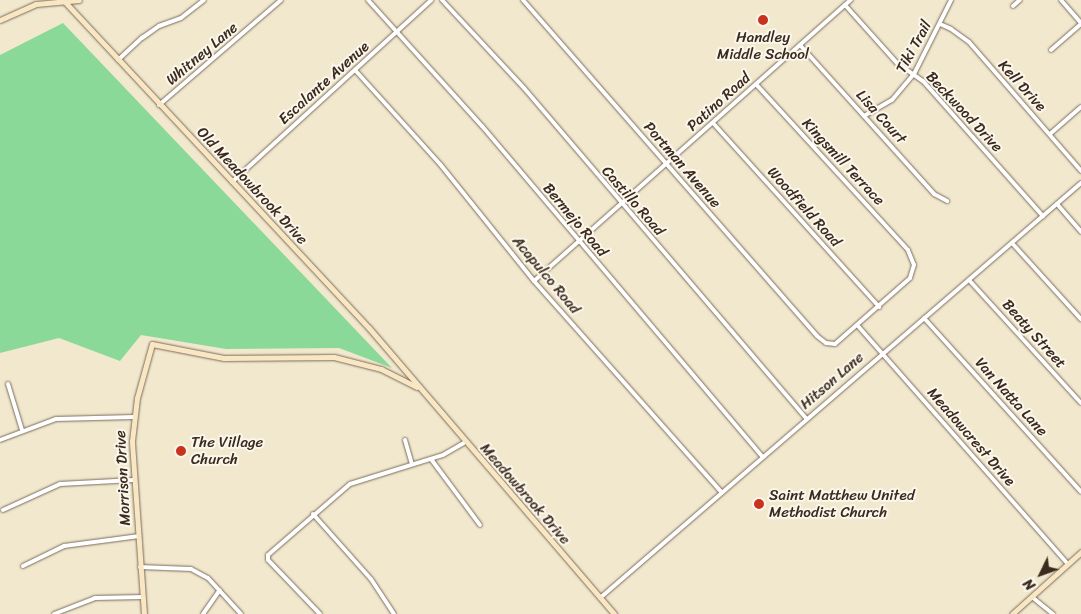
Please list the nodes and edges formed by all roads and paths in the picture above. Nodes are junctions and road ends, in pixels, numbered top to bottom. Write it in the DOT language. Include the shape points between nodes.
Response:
graph roads {
  1 [pos="79,0"];
  2 [pos="204,0"];
  3 [pos="281,0"];
  4 [pos="368,0"];
  5 [pos="431,0"];
  6 [pos="442,0"];
  7 [pos="523,0"];
  8 [pos="851,0"];
  9 [pos="951,0"];
  10 [pos="1020,0"];
  11 [pos="1061,0"];
  12 [pos="65,1"];
  13 [pos="846,5"];
  14 [pos="1013,6"];
  15 [pos="0,20"];
  16 [pos="940,24"];
  17 [pos="1081,24"];
  18 [pos="396,32"];
  19 [pos="800,45"];
  20 [pos="1051,50"];
  21 [pos="118,60"];
  22 [pos="355,70"];
  23 [pos="914,74"];
  24 [pos="756,84"];
  25 [pos="159,104"];
  26 [pos="1081,107"];
  27 [pos="864,116"];
  28 [pos="713,123"];
  29 [pos="1050,134"];
  30 [pos="666,164"];
  31 [pos="1081,171"];
  32 [pos="232,182"];
  33 [pos="1081,183"];
  34 [pos="947,201"];
  35 [pos="621,204"];
  36 [pos="1057,204"];
  37 [pos="1043,216"];
  38 [pos="1081,232"];
  39 [pos="578,242"];
  40 [pos="1012,243"];
  41 [pos="969,280"];
  42 [pos="534,281"];
  43 [pos="878,307"];
  44 [pos="924,318"];
  45 [pos="1081,319"];
  46 [pos="858,326"];
  47 [pos="882,353"];
  48 [pos="8,384"];
  49 [pos="419,389"];
  50 [pos="1081,403"];
  51 [pos="134,417"];
  52 [pos="806,418"];
  53 [pos="22,430"];
  54 [pos="0,440"];
  55 [pos="405,440"];
  56 [pos="464,443"];
  57 [pos="762,456"];
  58 [pos="431,459"];
  59 [pos="412,464"];
  60 [pos="134,480"];
  61 [pos="1081,492"];
  62 [pos="722,493"];
  63 [pos="4,510"];
  64 [pos="313,514"];
  65 [pos="480,525"];
  66 [pos="138,536"];
  67 [pos="1081,552"];
  68 [pos="1068,564"];
  69 [pos="22,566"];
  70 [pos="140,567"];
  71 [pos="220,590"];
  72 [pos="144,597"];
  73 [pos="1032,597"];
  74 [pos="600,598"];
  75 [pos="54,614"];
  76 [pos="144,614"];
  77 [pos="203,614"];
  78 [pos="241,614"];
  79 [pos="320,614"];
  80 [pos="394,614"];
  81 [pos="614,614"];
  82 [pos="1012,614"];
  83 [pos="1053,614"];
  1 -- 12 [label="main road"];
  2 -- 21 [label="street" via="181,18 159,26"];
  3 -- 25 [label="street, Whitney Lane"];
  4 -- 18 [label="street, Bermejo Road"];
  5 -- 18 [label="street, Escalante Avenue"];
  6 -- 35 [label="street, Castillo Road" via="524,88"];
  7 -- 30 [label="street, Portman Avenue"];
  8 -- 13 [label="street, Patino Road"];
  9 -- 16 [label="street, Tiki Trail"];
  10 -- 14 [label="street"];
  11 -- 17 [label="street"];
  12 -- 15 [label="main road" via="36,4"];
  12 -- 21 [label="main road, Old Meadowbrook Drive"];
  13 -- 19 [label="street, Patino Road"];
  13 -- 23 [label="street, Beckwood Drive" via="897,63"];
  16 -- 23 [label="street, Tiki Trail"];
  16 -- 29 [label="street, Kell Drive" via="969,42"];
  17 -- 20 [label="street"];
  18 -- 22 [label="street, Escalante Avenue"];
  18 -- 39 [label="street, Bermejo Road" via="482,126"];
  19 -- 24 [label="street, Patino Road"];
  19 -- 27 [label="street, Lisa Court"];
  21 -- 25 [label="main road, Old Meadowbrook Drive"];
  22 -- 32 [label="street, Escalante Avenue"];
  22 -- 42 [label="street, Acapulco Road" via="440,164"];
  23 -- 27 [label="street, Tiki Trail" via="892,100"];
  23 -- 37 [label="street, Beckwood Drive"];
  24 -- 28 [label="street, Patino Road"];
  24 -- 43 [label="street, Kingsmill Terrace" via="912,257 914,265 910,278"];
  25 -- 32 [label="main road, Old Meadowbrook Drive"];
  26 -- 29 [label="street"];
  27 -- 34 [label="street, Lisa Court" via="934,194"];
  28 -- 30 [label="street, Patino Road"];
  28 -- 43 [label="street, Woodfield Road"];
  29 -- 31 [label="street, Kell Drive"];
  30 -- 35 [label="street, Patino Road"];
  30 -- 46 [label="street, Portman Avenue" via="826,343 835,344"];
  32 -- 49 [label="main road, Old Meadowbrook Drive" via="346,303"];
  33 -- 36 [label="street, Hitson Lane"];
  35 -- 39 [label="street, Patino Road"];
  35 -- 52 [label="street, Castillo Road"];
  36 -- 37 [label="street, Hitson Lane"];
  36 -- 38 [label="street"];
  37 -- 40 [label="street, Hitson Lane"];
  39 -- 42 [label="street, Patino Road"];
  39 -- 57 [label="street, Bermejo Road"];
  40 -- 41 [label="street, Hitson Lane"];
  40 -- 45 [label="street"];
  41 -- 44 [label="street, Hitson Lane"];
  41 -- 50 [label="street, Beaty Street"];
  42 -- 62 [label="street, Acapulco Road"];
  43 -- 46 [label="street"];
  44 -- 47 [label="street, Hitson Lane"];
  44 -- 61 [label="street, Van Natta Lane"];
  46 -- 47 [label="street, Meadowcrest Drive"];
  47 -- 52 [label="street, Hitson Lane"];
  47 -- 68 [label="street, Meadowcrest Drive"];
  48 -- 53 [label="street"];
  49 -- 51 [label="main road, Morrison Drive" via="381,369 334,357 224,358 153,344 145,363"];
  49 -- 56 [label="main road, Meadowbrook Drive"];
  51 -- 53 [label="street" via="56,419"];
  51 -- 60 [label="main road, Morrison Drive"];
  52 -- 57 [label="street, Hitson Lane"];
  53 -- 54 [label="street"];
  55 -- 59 [label="street"];
  56 -- 58 [label="street"];
  56 -- 74 [label="main road, Meadowbrook Drive"];
  57 -- 62 [label="street, Hitson Lane"];
  58 -- 59 [label="street"];
  58 -- 65 [label="street"];
  59 -- 64 [label="street" via="357,480"];
  60 -- 63 [label="street" via="60,484"];
  60 -- 66 [label="main road, Morrison Drive"];
  62 -- 74 [label="street, Hitson Lane"];
  64 -- 79 [label="street" via="268,557"];
  64 -- 80 [label="street" via="371,579"];
  66 -- 69 [label="street" via="64,546"];
  66 -- 70 [label="main road, Morrison Drive"];
  67 -- 68 [label="main road"];
  68 -- 73 [label="main road"];
  70 -- 71 [label="street" via="191,569 208,578"];
  70 -- 72 [label="main road, Morrison Drive"];
  71 -- 77 [label="street"];
  71 -- 78 [label="street"];
  72 -- 75 [label="street" via="95,598"];
  72 -- 76 [label="main road, Morrison Drive"];
  73 -- 82 [label="main road"];
  73 -- 83 [label="street"];
  74 -- 81 [label="main road, Meadowbrook Drive"];
}
